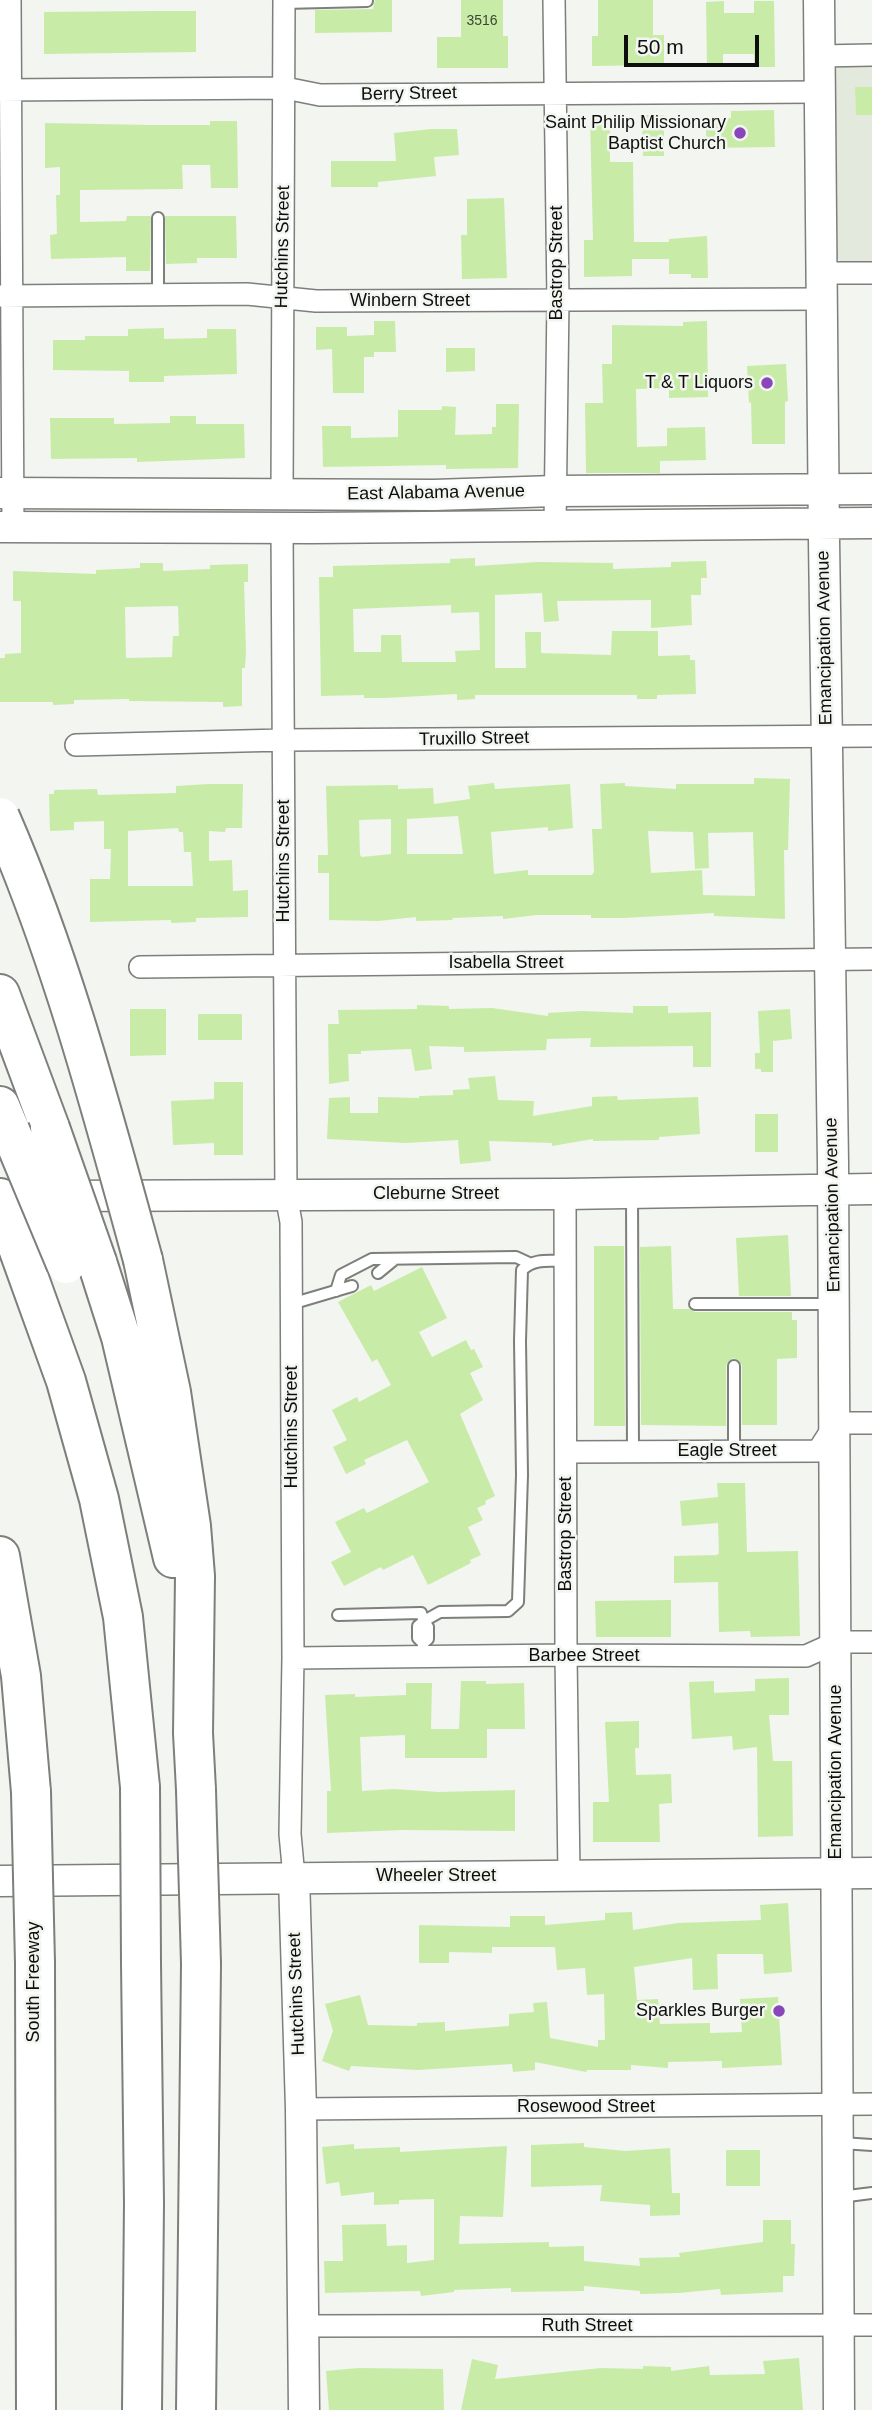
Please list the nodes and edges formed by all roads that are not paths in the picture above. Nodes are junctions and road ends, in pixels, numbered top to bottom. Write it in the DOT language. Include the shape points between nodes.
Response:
graph roads {
  1 [pos="10,0"];
  2 [pos="554,0"];
  3 [pos="819,0"];
  4 [pos="284,1"];
  5 [pos="367,1"];
  6 [pos="872,55"];
  7 [pos="820,56"];
  8 [pos="285,88"];
  9 [pos="5,90"];
  10 [pos="819,92"];
  11 [pos="555,93"];
  12 [pos="158,218"];
  13 [pos="872,273"];
  14 [pos="821,286"];
  15 [pos="158,295"];
  16 [pos="6,296"];
  17 [pos="282,296"];
  18 [pos="558,300"];
  19 [pos="823,489"];
  20 [pos="872,489"];
  21 [pos="555,491"];
  22 [pos="6,493"];
  23 [pos="282,495"];
  24 [pos="824,523"];
  25 [pos="872,523"];
  26 [pos="555,525"];
  27 [pos="6,527"];
  28 [pos="282,528"];
  29 [pos="827,736"];
  30 [pos="872,736"];
  31 [pos="283,740"];
  32 [pos="76,745"];
  33 [pos="0,817"];
  34 [pos="830,959"];
  35 [pos="872,959"];
  36 [pos="285,964"];
  37 [pos="140,967"];
  38 [pos="0,993"];
  39 [pos="5,1118"];
  40 [pos="834,1189"];
  41 [pos="872,1189"];
  42 [pos="632,1192"];
  43 [pos="565,1194"];
  44 [pos="286,1195"];
  45 [pos="0,1197"];
  46 [pos="396,1259"];
  47 [pos="565,1261"];
  48 [pos="81,1263"];
  49 [pos="529,1263"];
  50 [pos="378,1273"];
  51 [pos="352,1286"];
  52 [pos="336,1291"];
  53 [pos="291,1304"];
  54 [pos="695,1304"];
  55 [pos="834,1304"];
  56 [pos="734,1367"];
  57 [pos="835,1423"];
  58 [pos="872,1423"];
  59 [pos="734,1451"];
  60 [pos="566,1452"];
  61 [pos="633,1452"];
  62 [pos="0,1556"];
  63 [pos="338,1615"];
  64 [pos="424,1621"];
  65 [pos="837,1642"];
  66 [pos="872,1642"];
  67 [pos="423,1650"];
  68 [pos="566,1655"];
  69 [pos="293,1658"];
  70 [pos="193,1733"];
  71 [pos="836,1872"];
  72 [pos="872,1872"];
  73 [pos="569,1875"];
  74 [pos="294,1877"];
  75 [pos="0,1881"];
  76 [pos="872,2104"];
  77 [pos="838,2105"];
  78 [pos="301,2109"];
  79 [pos="838,2143"];
  80 [pos="872,2145"];
  81 [pos="872,2193"];
  82 [pos="838,2197"];
  83 [pos="872,2325"];
  84 [pos="303,2326"];
  85 [pos="839,2326"];
  86 [pos="36,2410"];
  87 [pos="142,2410"];
  88 [pos="197,2410"];
  89 [pos="304,2410"];
  90 [pos="839,2410"];
  1 -- 9 [label="street"];
  2 -- 11 [label="street, Bastrop Street"];
  3 -- 7 [label="main road, Emancipation Avenue"];
  4 -- 5 [label="lane"];
  4 -- 8 [label="street, Hutchins Street"];
  6 -- 7 [label="street"];
  7 -- 10 [label="main road, Emancipation Avenue"];
  8 -- 9 [label="street, Berry Street"];
  8 -- 11 [label="street, Berry Street" via="320,95"];
  8 -- 17 [label="street, Hutchins Street"];
  9 -- 16 [label="street"];
  10 -- 11 [label="street, Berry Street"];
  10 -- 14 [label="main road, Emancipation Avenue"];
  11 -- 18 [label="street, Bastrop Street"];
  12 -- 15 [label="lane"];
  13 -- 14 [label="street, Winbern Street"];
  14 -- 18 [label="street, Winbern Street"];
  14 -- 19 [label="main road, Emancipation Avenue"];
  15 -- 16 [label="street, Winbern Street"];
  15 -- 17 [label="street, Winbern Street"];
  16 -- 22 [label="street"];
  17 -- 18 [label="street, Winbern Street" via="316,301"];
  17 -- 23 [label="street, Hutchins Street"];
  18 -- 21 [label="street, Bastrop Street"];
  19 -- 20 [label="main road, East Alabama Avenue"];
  19 -- 21 [label="main road, East Alabama Avenue"];
  19 -- 24 [label="main road, Emancipation Avenue"];
  21 -- 23 [label="main road, East Alabama Avenue"];
  21 -- 26 [label="street, Bastrop Street"];
  22 -- 23 [label="main road, East Alabama Avenue"];
  22 -- 27 [label="street"];
  24 -- 25 [label="main road, East Alabama Avenue"];
  24 -- 26 [label="main road, East Alabama Avenue"];
  24 -- 29 [label="main road, Emancipation Avenue"];
  26 -- 28 [label="main road, East Alabama Avenue"];
  27 -- 28 [label="main road, East Alabama Avenue"];
  28 -- 31 [label="street, Hutchins Street"];
  29 -- 30 [label="street, Truxillo Street"];
  29 -- 31 [label="street, Truxillo Street"];
  29 -- 34 [label="main road, Emancipation Avenue"];
  31 -- 32 [label="street, Truxillo Street"];
  31 -- 36 [label="street, Hutchins Street"];
  33 -- 70 [label="highway, bridge" via="90,1067 143,1260 171,1392 191,1526 196,1624"];
  34 -- 35 [label="street, Isabella Street"];
  34 -- 36 [label="street, Isabella Street"];
  34 -- 40 [label="main road, Emancipation Avenue"];
  36 -- 37 [label="street, Isabella Street"];
  36 -- 44 [label="street, Hutchins Street"];
  38 -- 48 [label="highway, bridge" via="50,1128"];
  39 -- 48 [label="highway, bridge"];
  40 -- 41 [label="main road, Cleburne Street"];
  40 -- 42 [label="main road, Cleburne Street"];
  40 -- 55 [label="main road, Emancipation Avenue"];
  42 -- 43 [label="main road, Cleburne Street"];
  42 -- 61 [label="lane"];
  43 -- 44 [label="main road, Cleburne Street"];
  43 -- 47 [label="street, Bastrop Street"];
  44 -- 45 [label="main road, Cleburne Street"];
  44 -- 53 [label="street, Hutchins Street" via="291,1212"];
  45 -- 87 [label="highway, bridge" via="66,1381 99,1499 123,1617 140,1787"];
  46 -- 49 [label="lane" via="516,1257"];
  46 -- 50 [label="lane"];
  46 -- 52 [label="lane" via="372,1259 341,1275"];
  47 -- 49 [label="lane"];
  47 -- 60 [label="street, Bastrop Street"];
  48 -- 70 [label="highway" via="129,1377 172,1550"];
  49 -- 64 [label="lane" via="522,1270 518,1602 508,1611 440,1612"];
  51 -- 52 [label="lane"];
  52 -- 53 [label="lane"];
  53 -- 69 [label="street, Hutchins Street"];
  54 -- 55 [label="lane"];
  55 -- 57 [label="main road, Emancipation Avenue"];
  56 -- 59 [label="lane"];
  57 -- 58 [label="street"];
  57 -- 59 [label="street, Eagle Street" via="818,1451"];
  57 -- 65 [label="main road, Emancipation Avenue"];
  59 -- 61 [label="street, Eagle Street"];
  60 -- 61 [label="street, Eagle Street"];
  60 -- 68 [label="street, Bastrop Street"];
  62 -- 86 [label="highway, South Freeway, bridge" via="21,1676 31,1792"];
  63 -- 64 [label="lane" via="421,1613"];
  64 -- 67 [label="lane" via="428,1639"];
  65 -- 66 [label="street, Barbee Street"];
  65 -- 68 [label="street, Barbee Street" via="806,1656"];
  65 -- 71 [label="main road, Emancipation Avenue"];
  67 -- 68 [label="street, Barbee Street"];
  67 -- 69 [label="street, Barbee Street"];
  68 -- 73 [label="street, Bastrop Street"];
  69 -- 74 [label="street, Hutchins Street" via="290,1834"];
  70 -- 88 [label="highway, bridge" via="201,1964"];
  71 -- 72 [label="main road, Wheeler Street"];
  71 -- 73 [label="main road, Wheeler Street"];
  71 -- 77 [label="main road, Emancipation Avenue"];
  73 -- 74 [label="main road, Wheeler Street"];
  74 -- 75 [label="main road, Wheeler Street"];
  74 -- 78 [label="main road, Hutchins Street"];
  76 -- 77 [label="street, Rosewood Street"];
  77 -- 78 [label="street, Rosewood Street"];
  77 -- 79 [label="main road, Emancipation Avenue"];
  78 -- 84 [label="main road, Hutchins Street"];
  79 -- 80 [label="lane"];
  79 -- 82 [label="main road, Emancipation Avenue"];
  81 -- 82 [label="lane"];
  82 -- 85 [label="main road, Emancipation Avenue"];
  83 -- 85 [label="street, Ruth Street"];
  84 -- 85 [label="street, Ruth Street"];
  84 -- 89 [label="main road, Hutchins Street"];
  85 -- 90 [label="main road, Emancipation Avenue"];
}
